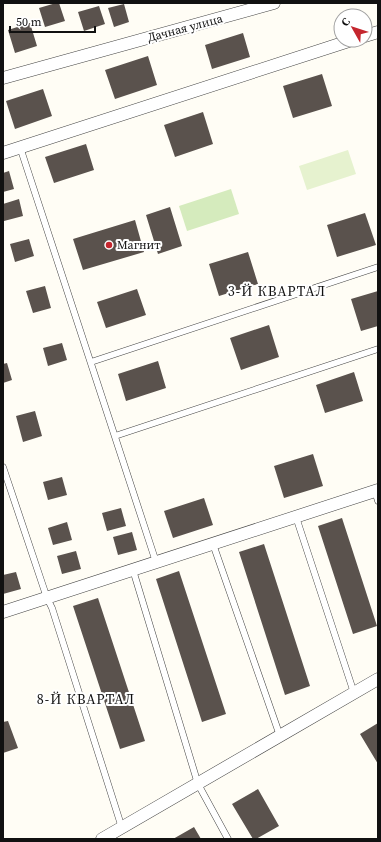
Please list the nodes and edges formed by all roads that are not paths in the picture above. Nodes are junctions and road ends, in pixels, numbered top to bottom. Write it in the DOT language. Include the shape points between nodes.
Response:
graph roads {
  1 [pos="274,3"];
  2 [pos="333,46"];
  3 [pos="3,78"];
  4 [pos="20,147"];
  5 [pos="3,153"];
  6 [pos="378,267"];
  7 [pos="378,349"];
  8 [pos="90,362"];
  9 [pos="115,436"];
  10 [pos="3,467"];
  11 [pos="377,494"];
  12 [pos="296,517"];
  13 [pos="212,544"];
  14 [pos="156,562"];
  15 [pos="133,570"];
  16 [pos="47,598"];
  17 [pos="3,612"];
  18 [pos="378,679"];
  19 [pos="354,693"];
  20 [pos="280,736"];
  21 [pos="198,784"];
  22 [pos="122,828"];
  23 [pos="102,839"];
  24 [pos="228,839"];
  1 -- 3 [label="street, Дачная улица"];
  2 -- 4 [label="street"];
  4 -- 5 [label="street"];
  4 -- 8 [label="lane"];
  6 -- 8 [label="lane"];
  7 -- 9 [label="lane"];
  8 -- 9 [label="lane"];
  9 -- 14 [label="lane"];
  10 -- 16 [label="lane"];
  11 -- 12 [label="street"];
  12 -- 13 [label="street"];
  12 -- 19 [label="lane"];
  13 -- 14 [label="street"];
  13 -- 20 [label="lane"];
  14 -- 15 [label="street"];
  15 -- 16 [label="street"];
  15 -- 21 [label="lane"];
  16 -- 17 [label="street"];
  16 -- 22 [label="lane"];
  18 -- 19 [label="street"];
  19 -- 20 [label="street"];
  20 -- 21 [label="street"];
  21 -- 22 [label="street"];
  21 -- 24 [label="lane"];
  22 -- 23 [label="street"];
}
